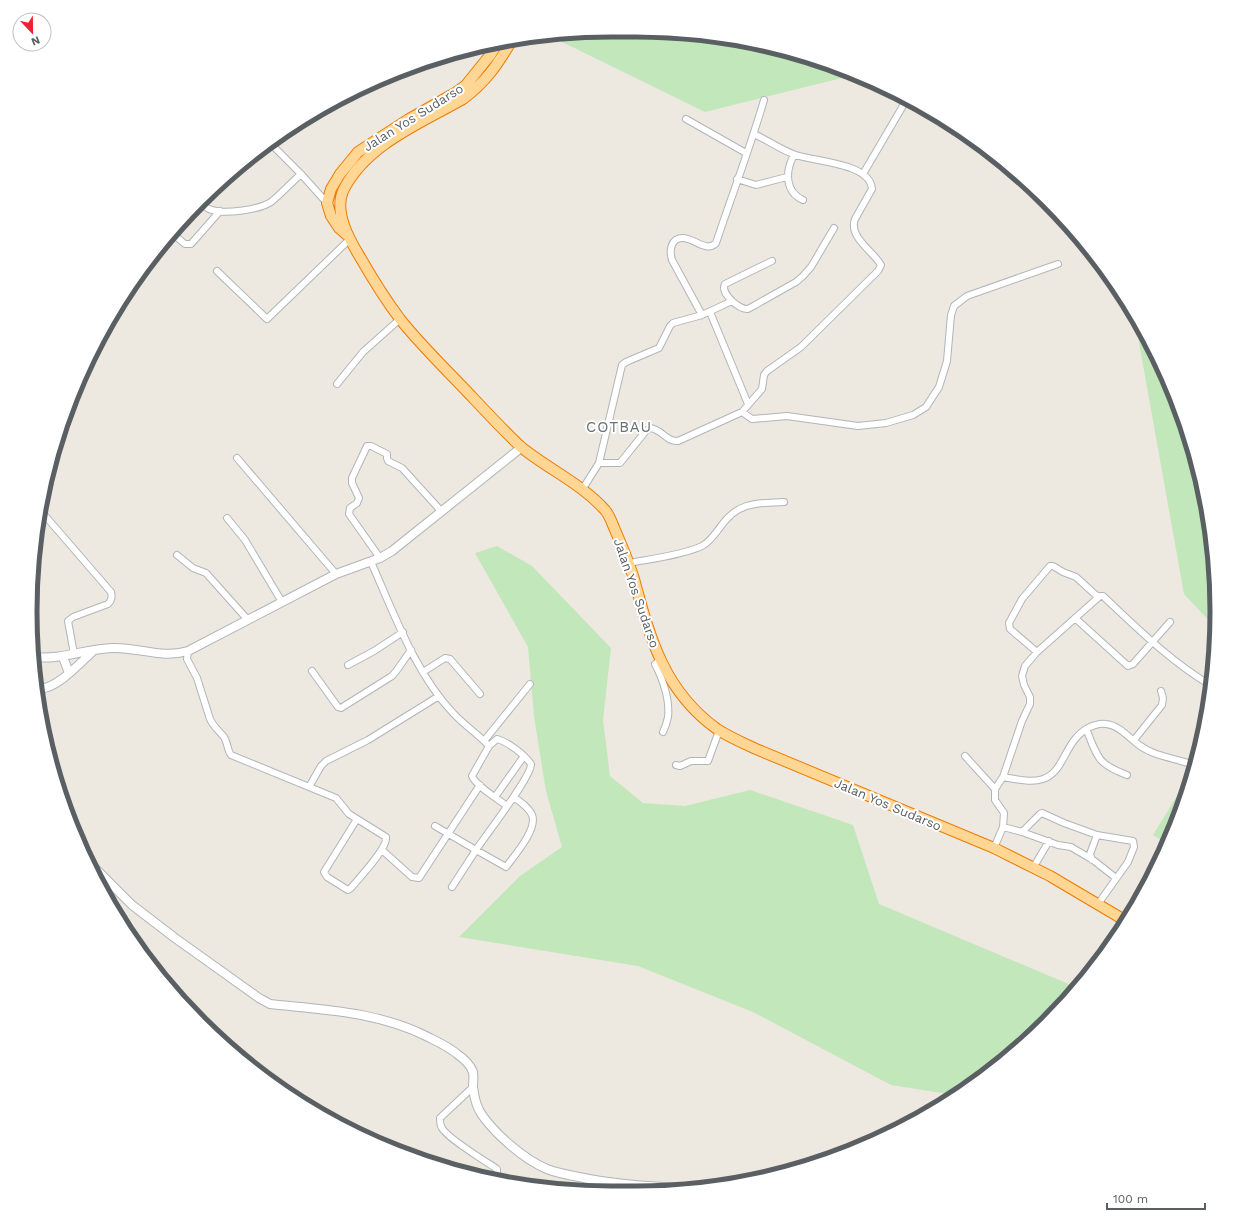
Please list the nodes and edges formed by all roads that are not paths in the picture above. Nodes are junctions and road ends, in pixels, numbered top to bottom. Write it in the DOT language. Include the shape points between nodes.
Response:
graph roads {
  1 [pos="508,47"];
  2 [pos="494,49"];
  3 [pos="764,100"];
  4 [pos="905,104"];
  5 [pos="686,119"];
  6 [pos="754,134"];
  7 [pos="274,147"];
  8 [pos="746,153"];
  9 [pos="794,155"];
  10 [pos="301,174"];
  11 [pos="863,174"];
  12 [pos="787,177"];
  13 [pos="737,179"];
  14 [pos="803,200"];
  15 [pos="327,202"];
  16 [pos="205,206"];
  17 [pos="220,211"];
  18 [pos="834,228"];
  19 [pos="177,237"];
  20 [pos="348,237"];
  21 [pos="772,261"];
  22 [pos="1058,264"];
  23 [pos="217,271"];
  24 [pos="732,301"];
  25 [pos="710,312"];
  26 [pos="702,315"];
  27 [pos="400,319"];
  28 [pos="337,384"];
  29 [pos="748,404"];
  30 [pos="742,412"];
  31 [pos="522,447"];
  32 [pos="237,458"];
  33 [pos="599,463"];
  34 [pos="582,490"];
  35 [pos="784,502"];
  36 [pos="442,512"];
  37 [pos="45,516"];
  38 [pos="227,518"];
  39 [pos="177,554"];
  40 [pos="380,558"];
  41 [pos="371,562"];
  42 [pos="629,563"];
  43 [pos="336,574"];
  44 [pos="1098,597"];
  45 [pos="282,602"];
  46 [pos="1075,618"];
  47 [pos="248,620"];
  48 [pos="1170,622"];
  49 [pos="403,632"];
  50 [pos="1152,643"];
  51 [pos="188,650"];
  52 [pos="411,650"];
  53 [pos="93,651"];
  54 [pos="1037,652"];
  55 [pos="74,654"];
  56 [pos="39,657"];
  57 [pos="63,657"];
  58 [pos="660,660"];
  59 [pos="348,665"];
  60 [pos="312,671"];
  61 [pos="423,672"];
  62 [pos="69,673"];
  63 [pos="1205,682"];
  64 [pos="530,684"];
  65 [pos="42,689"];
  66 [pos="1161,691"];
  67 [pos="480,694"];
  68 [pos="439,696"];
  69 [pos="1086,729"];
  70 [pos="719,730"];
  71 [pos="663,732"];
  72 [pos="1134,740"];
  73 [pos="484,741"];
  74 [pos="489,746"];
  75 [pos="524,756"];
  76 [pos="965,756"];
  77 [pos="1189,763"];
  78 [pos="676,765"];
  79 [pos="1127,775"];
  80 [pos="1003,777"];
  81 [pos="480,785"];
  82 [pos="309,787"];
  83 [pos="995,789"];
  84 [pos="495,797"];
  85 [pos="514,797"];
  86 [pos="507,806"];
  87 [pos="357,819"];
  88 [pos="435,826"];
  89 [pos="1003,827"];
  90 [pos="1022,832"];
  91 [pos="449,833"];
  92 [pos="1097,835"];
  93 [pos="1049,841"];
  94 [pos="994,848"];
  95 [pos="382,850"];
  96 [pos="476,850"];
  97 [pos="1093,860"];
  98 [pos="1033,868"];
  99 [pos="100,873"];
  100 [pos="1116,878"];
  101 [pos="452,887"];
  102 [pos="1098,904"];
  103 [pos="1121,918"];
  104 [pos="473,1087"];
  105 [pos="496,1174"];
  106 [pos="652,1186"];
  1 -- 20 [label="highway, Jalan Yos Sudarso" via="496,66 474,91 370,154 341,198 340,209"];
  2 -- 15 [label="highway, Jalan Yos Sudarso" via="466,85 358,152 340,174"];
  3 -- 6 [label="street"];
  4 -- 11 [label="street"];
  5 -- 8 [label="street"];
  6 -- 8 [label="street"];
  6 -- 9 [label="street"];
  7 -- 10 [label="street"];
  8 -- 13 [label="street"];
  9 -- 11 [label="street" via="847,166"];
  9 -- 12 [label="street"];
  10 -- 15 [label="street"];
  10 -- 17 [label="street" via="267,204 250,209"];
  11 -- 29 [label="street" via="869,179 872,189 853,225 856,235 880,263 881,268 801,347 767,371 762,389"];
  12 -- 13 [label="street" via="756,185"];
  12 -- 14 [label="street" via="794,195"];
  13 -- 26 [label="street" via="714,245 704,245 684,238 676,240 670,247 672,260"];
  15 -- 20 [label="highway, Jalan Yos Sudarso" via="338,228"];
  16 -- 17 [label="street"];
  17 -- 19 [label="street" via="191,244 185,244"];
  18 -- 24 [label="street" via="811,267 796,282 748,309"];
  20 -- 23 [label="street" via="267,319"];
  20 -- 27 [label="highway, Jalan Yos Sudarso" via="373,281"];
  21 -- 24 [label="street" via="725,284 724,290"];
  22 -- 30 [label="street" via="967,296 954,306 947,360 939,387 926,407 913,415 886,423 858,426 787,416 752,419"];
  24 -- 25 [label="street"];
  25 -- 26 [label="street"];
  25 -- 29 [label="street"];
  26 -- 33 [label="street" via="673,323 659,348 622,365"];
  27 -- 28 [label="street" via="363,352"];
  27 -- 31 [label="highway, Jalan Yos Sudarso" via="434,358"];
  29 -- 30 [label="street"];
  30 -- 33 [label="street" via="678,441 670,440 656,429 650,428 620,463"];
  31 -- 34 [label="highway, Jalan Yos Sudarso"];
  31 -- 36 [label="street"];
  32 -- 43 [label="street"];
  33 -- 34 [label="street"];
  34 -- 42 [label="highway, Jalan Yos Sudarso" via="607,512"];
  35 -- 42 [label="street" via="755,503 746,506 727,517 711,538 701,546"];
  36 -- 40 [label="street"];
  36 -- 40 [label="street" via="402,468 388,461 387,454 367,446 352,478 359,498 350,508 349,514"];
  37 -- 55 [label="street" via="112,596 108,604 68,621"];
  38 -- 45 [label="street" via="245,540"];
  39 -- 47 [label="street" via="193,568 206,573"];
  40 -- 41 [label="street"];
  41 -- 43 [label="street"];
  41 -- 49 [label="street"];
  42 -- 58 [label="highway, Jalan Yos Sudarso" via="649,633"];
  43 -- 45 [label="street"];
  44 -- 46 [label="street"];
  44 -- 50 [label="street" via="1103,596"];
  44 -- 54 [label="street" via="1076,577 1050,566 1022,599 1009,623 1010,629"];
  45 -- 47 [label="street"];
  46 -- 50 [label="street" via="1128,666 1133,664"];
  46 -- 54 [label="street"];
  47 -- 51 [label="street"];
  48 -- 50 [label="street"];
  49 -- 52 [label="street"];
  49 -- 59 [label="street"];
  50 -- 63 [label="street"];
  51 -- 53 [label="street" via="171,654 114,648"];
  51 -- 82 [label="street" via="187,659 197,678 212,725 224,738 228,752"];
  52 -- 60 [label="street" via="392,676 341,708"];
  52 -- 61 [label="street"];
  53 -- 55 [label="street"];
  53 -- 62 [label="street"];
  54 -- 80 [label="street" via="1023,671 1030,704"];
  55 -- 57 [label="street"];
  56 -- 57 [label="street"];
  57 -- 62 [label="street"];
  58 -- 70 [label="highway, Jalan Yos Sudarso" via="685,699 700,716"];
  58 -- 71 [label="street" via="655,664 663,681 668,705 668,717"];
  61 -- 67 [label="street" via="445,658 450,659"];
  61 -- 68 [label="street"];
  62 -- 65 [label="street" via="53,685"];
  64 -- 73 [label="street"];
  66 -- 72 [label="street" via="1162,705"];
  68 -- 73 [label="street" via="453,713"];
  68 -- 82 [label="street" via="368,740 326,761"];
  69 -- 72 [label="street" via="1099,724 1112,725"];
  69 -- 79 [label="street" via="1103,763"];
  69 -- 80 [label="street" via="1072,741 1060,765 1050,776 1035,781"];
  70 -- 78 [label="street" via="708,762 692,761"];
  70 -- 94 [label="highway, Jalan Yos Sudarso" via="756,749"];
  72 -- 77 [label="street" via="1158,755"];
  73 -- 74 [label="street"];
  74 -- 75 [label="street" via="495,739 499,739"];
  74 -- 81 [label="street" via="472,776"];
  75 -- 84 [label="street"];
  75 -- 85 [label="street" via="531,766"];
  76 -- 83 [label="street"];
  80 -- 83 [label="street"];
  81 -- 84 [label="street"];
  81 -- 91 [label="street"];
  82 -- 87 [label="street" via="336,798"];
  83 -- 89 [label="street" via="995,800 1005,817"];
  84 -- 86 [label="street"];
  85 -- 86 [label="street"];
  85 -- 96 [label="street" via="533,818 529,833 506,867"];
  86 -- 96 [label="street"];
  87 -- 95 [label="street" via="386,837 387,841"];
  87 -- 95 [label="street" via="324,874 348,890"];
  88 -- 91 [label="street"];
  89 -- 90 [label="street"];
  89 -- 94 [label="street"];
  90 -- 92 [label="street" via="1042,813 1064,824"];
  90 -- 93 [label="street"];
  91 -- 95 [label="street" via="421,875 416,878"];
  91 -- 96 [label="street"];
  92 -- 97 [label="street" via="1090,854"];
  92 -- 100 [label="street" via="1134,843 1128,862"];
  93 -- 97 [label="street" via="1071,847"];
  93 -- 98 [label="street"];
  94 -- 98 [label="highway, Jalan Yos Sudarso"];
  96 -- 101 [label="street"];
  97 -- 100 [label="street"];
  98 -- 102 [label="highway, Jalan Yos Sudarso"];
  99 -- 104 [label="street" via="132,905 259,998 270,1004 356,1013 412,1029 456,1053 468,1063 473,1071"];
  100 -- 102 [label="street"];
  102 -- 103 [label="highway, Jalan Yos Sudarso"];
  104 -- 105 [label="street" via="440,1118 440,1125 444,1131 496,1169"];
  104 -- 106 [label="street" via="479,1110 493,1129 519,1152 547,1169 587,1179"];
}
